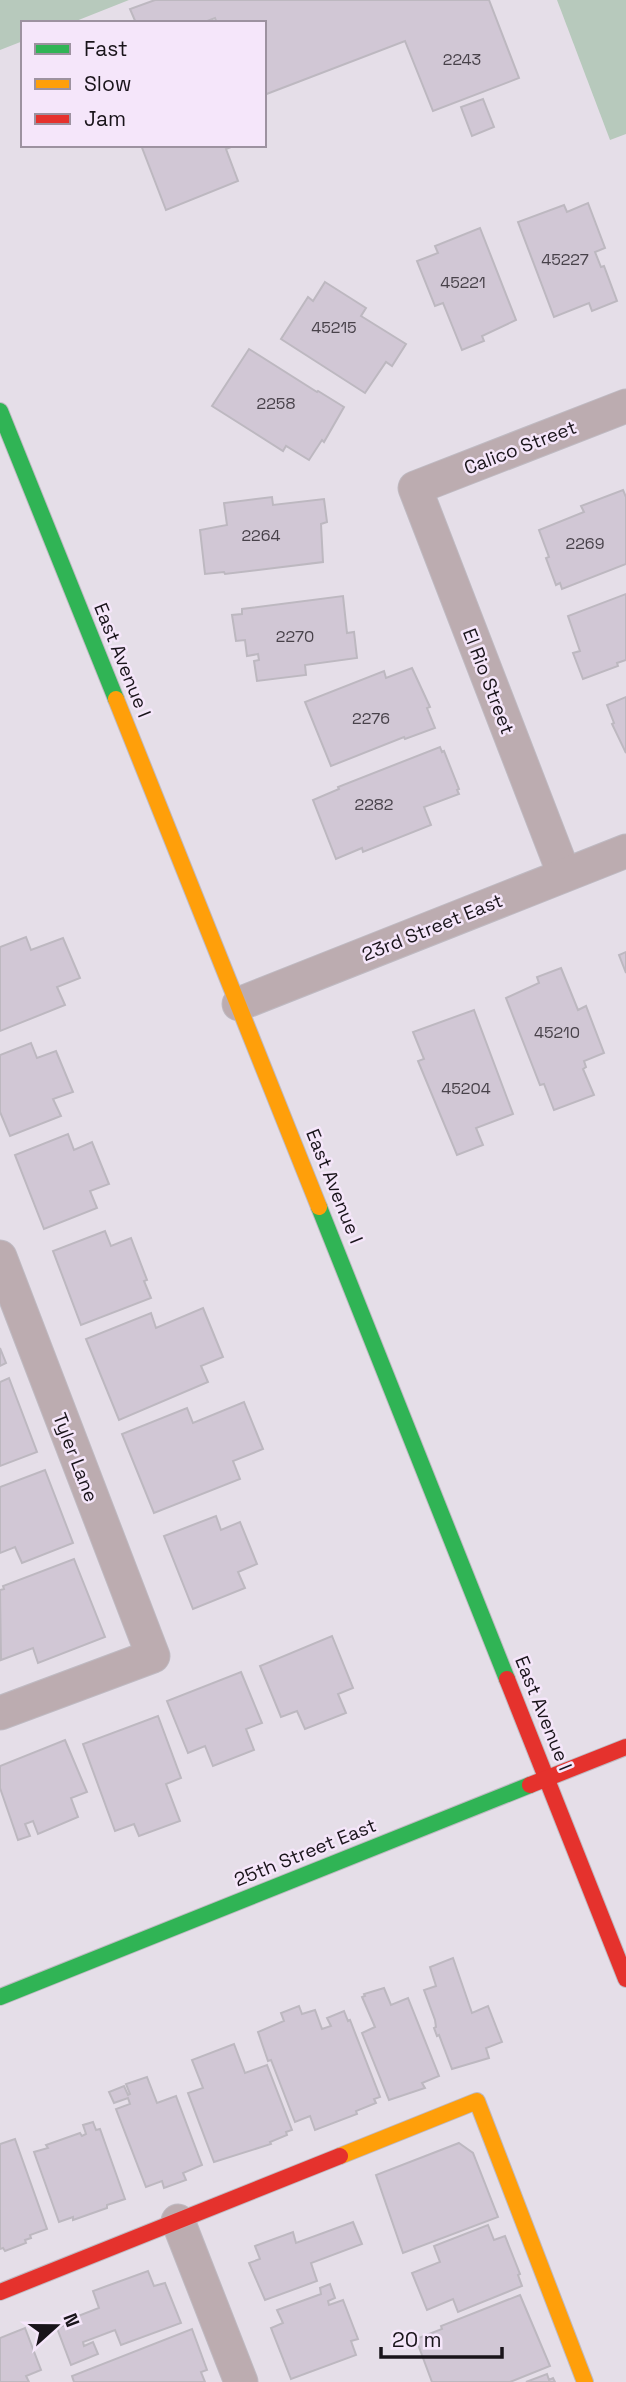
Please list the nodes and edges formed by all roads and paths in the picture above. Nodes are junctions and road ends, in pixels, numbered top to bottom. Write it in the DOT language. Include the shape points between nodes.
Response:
graph roads {
  1 [pos="626,406"];
  2 [pos="0,411"];
  3 [pos="415,488"];
  4 [pos="626,851"];
  5 [pos="564,874"];
  6 [pos="239,1004"];
  7 [pos="0,1257"];
  8 [pos="0,1713"];
  9 [pos="626,1747"];
  10 [pos="547,1777"];
  11 [pos="626,1979"];
  12 [pos="0,1997"];
  13 [pos="178,2221"];
  14 [pos="0,2292"];
  15 [pos="241,2382"];
  16 [pos="585,2382"];
  1 -- 3 [label="street, Calico Street"];
  2 -- 6 [label="main road, East Avenue I"];
  3 -- 5 [label="street, El Rio Street"];
  4 -- 5 [label="street, 23rd Street East"];
  5 -- 6 [label="street, 23rd Street East"];
  6 -- 10 [label="main road, East Avenue I"];
  7 -- 8 [label="street, Tyler Lane" via="153,1656"];
  9 -- 10 [label="main road, 25th Street East"];
  10 -- 11 [label="main road, East Avenue I"];
  10 -- 12 [label="main road, 25th Street East"];
  13 -- 14 [label="main road"];
  13 -- 15 [label="street"];
  13 -- 16 [label="main road" via="477,2101"];
}
